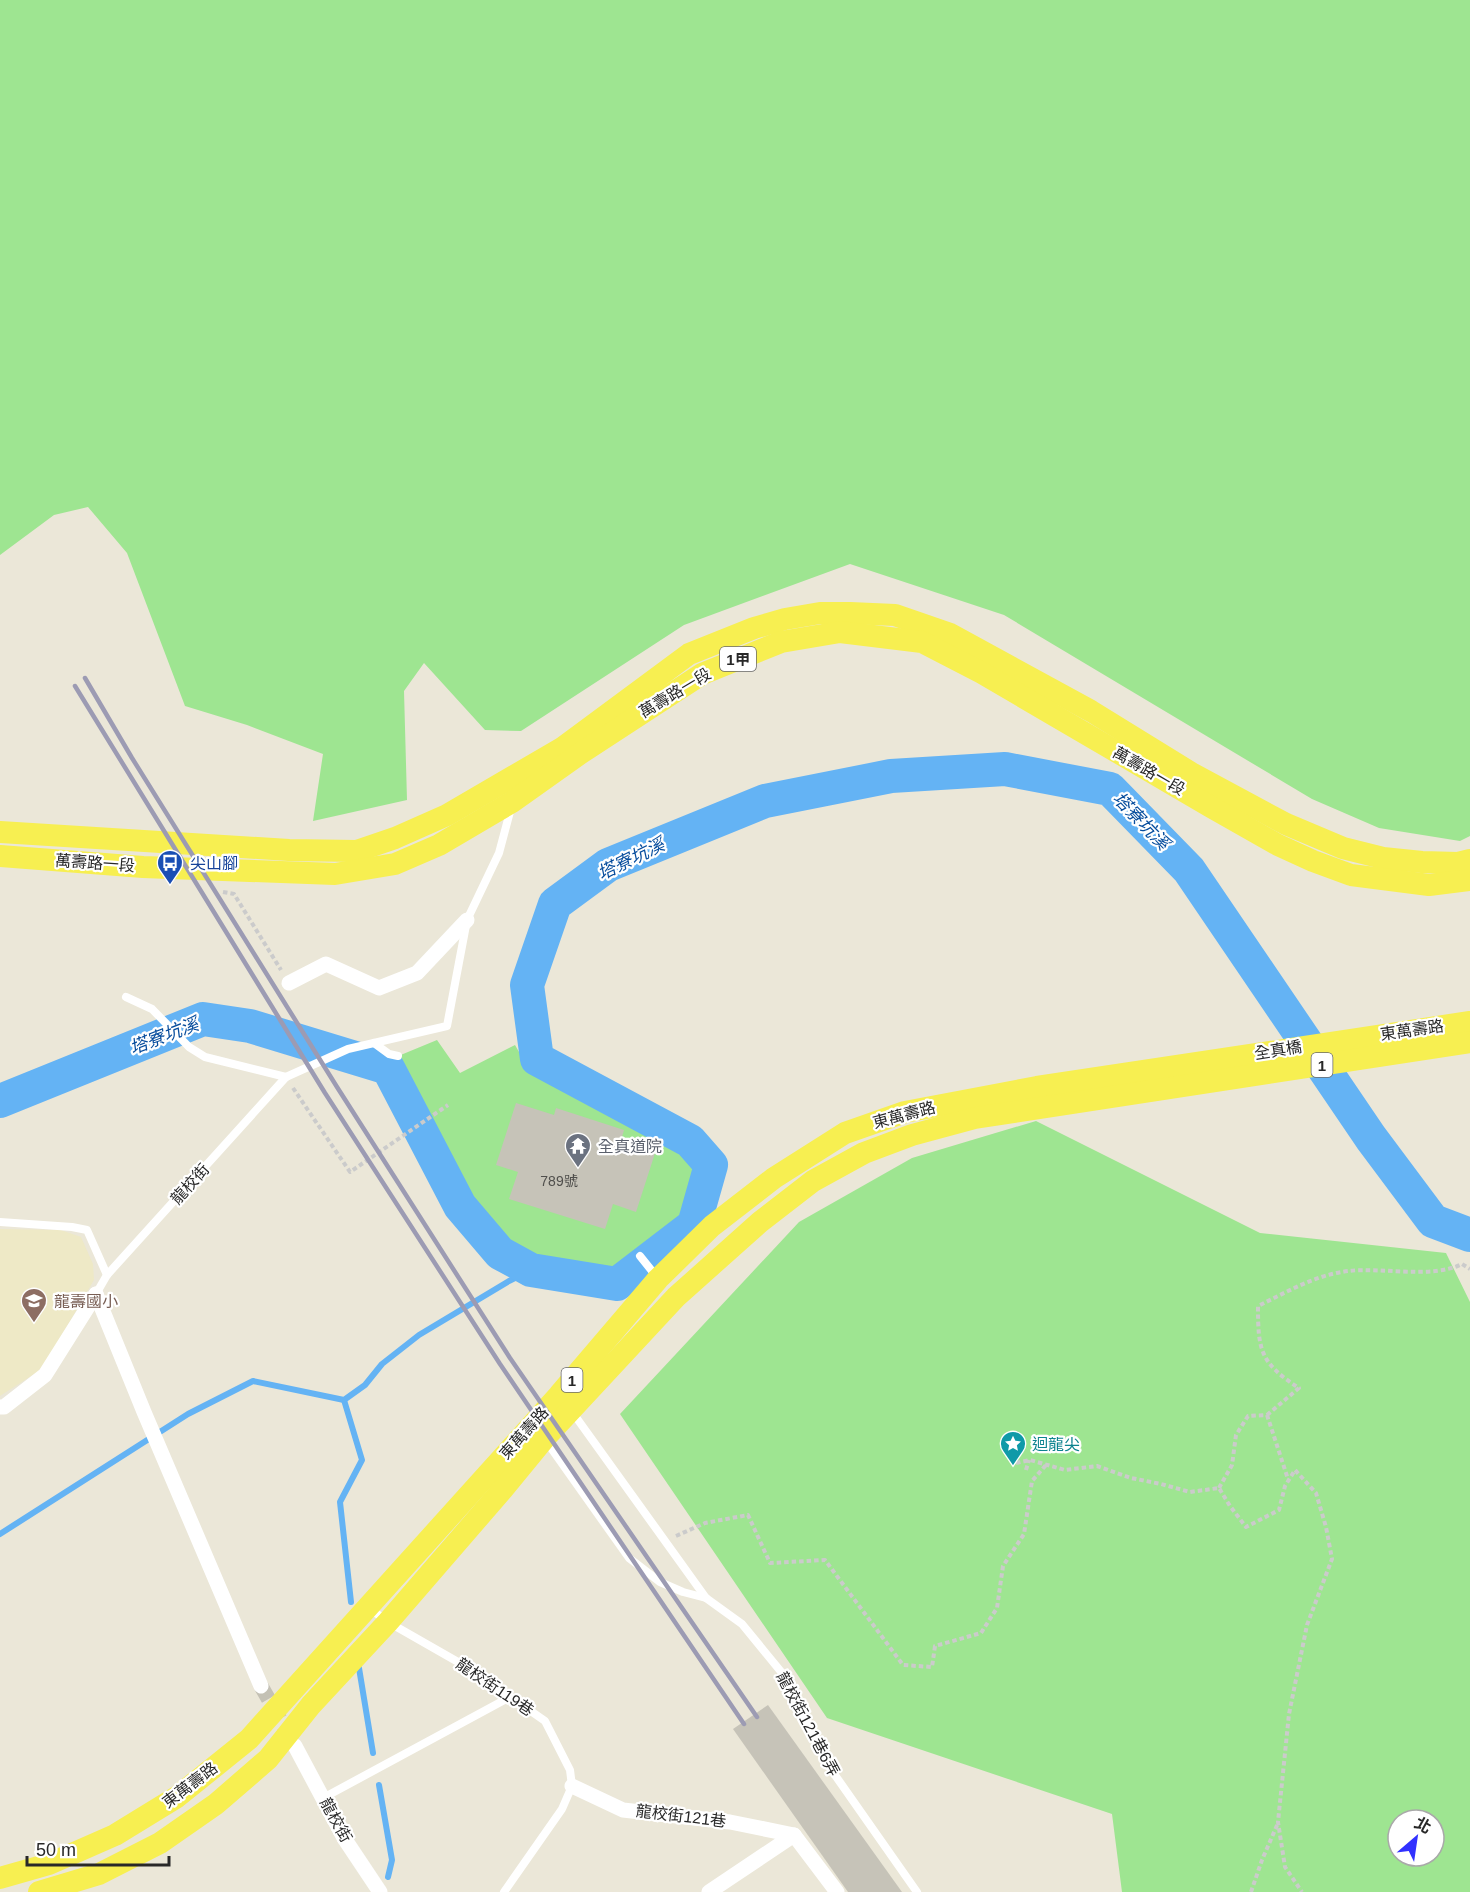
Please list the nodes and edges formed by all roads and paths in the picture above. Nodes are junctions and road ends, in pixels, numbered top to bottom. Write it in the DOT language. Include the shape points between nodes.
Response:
graph roads {
  1 [pos="508,792"];
  2 [pos="0,832"];
  3 [pos="0,856"];
  4 [pos="1470,860"];
  5 [pos="1470,880"];
  6 [pos="222,892"];
  7 [pos="468,920"];
  8 [pos="289,983"];
  9 [pos="126,997"];
  10 [pos="1470,1022"];
  11 [pos="1354,1038"];
  12 [pos="374,1042"];
  13 [pos="1470,1042"];
  14 [pos="1393,1054"];
  15 [pos="398,1056"];
  16 [pos="1238,1056"];
  17 [pos="1251,1076"];
  18 [pos="286,1077"];
  19 [pos="448,1105"];
  20 [pos="0,1222"];
  21 [pos="640,1256"];
  22 [pos="1470,1269"];
  23 [pos="107,1275"];
  24 [pos="658,1279"];
  25 [pos="96,1294"];
  26 [pos="676,1297"];
  27 [pos="565,1403"];
  28 [pos="0,1407"];
  29 [pos="1267,1414"];
  30 [pos="539,1431"];
  31 [pos="1030,1460"];
  32 [pos="1016,1463"];
  33 [pos="1046,1465"];
  34 [pos="1026,1470"];
  35 [pos="1289,1480"];
  36 [pos="1219,1488"];
  37 [pos="664,1541"];
  38 [pos="706,1598"];
  39 [pos="368,1607"];
  40 [pos="388,1622"];
  41 [pos="261,1686"];
  42 [pos="510,1697"];
  43 [pos="295,1746"];
  44 [pos="572,1786"];
  45 [pos="323,1798"];
  46 [pos="1278,1822"];
  47 [pos="794,1835"];
  48 [pos="0,1878"];
  49 [pos="39,1892"];
  50 [pos="380,1892"];
  51 [pos="504,1892"];
  52 [pos="709,1892"];
  53 [pos="837,1892"];
  54 [pos="916,1892"];
  55 [pos="1251,1892"];
  56 [pos="1302,1892"];
  1 -- 2 [label="main road, 萬壽路一段 / 1甲" via="357,851"];
  1 -- 3 [label="main road, 萬壽路一段 / 1甲" via="439,846 395,864 335,874 143,867"];
  1 -- 4 [label="main road, 萬壽路一段 / 1甲" via="689,654 786,619 820,613 895,615 950,634 1286,824 1343,848 1383,858 1458,863"];
  1 -- 5 [label="main road, 萬壽路一段 / 1甲" via="580,753 702,674 781,642 840,632 922,642 1313,861 1351,875 1391,881 1429,885"];
  1 -- 7 [label="lane, 龍校街" via="499,853"];
  6 -- 8 [label="path" via="234,894"];
  7 -- 8 [label="street" via="417,974 379,988 326,964"];
  7 -- 12 [label="lane, 龍校街" via="447,1026"];
  9 -- 18 [label="lane" via="152,1009 189,1047 205,1057"];
  10 -- 11 [label="main road, 東萬壽路 / 1"];
  11 -- 16 [label="main road, 全真橋 / 1"];
  12 -- 15 [label="lane"];
  12 -- 18 [label="lane, 龍校街" via="348,1048"];
  13 -- 14 [label="main road, 東萬壽路 / 1"];
  14 -- 17 [label="main road, 全真橋 / 1"];
  16 -- 24 [label="main road, 東萬壽路 / 1" via="905,1112 845,1133 774,1178 712,1226"];
  17 -- 26 [label="main road, 東萬壽路 / 1" via="975,1118 864,1153 813,1181"];
  18 -- 19 [label="path" via="350,1172"];
  18 -- 23 [label="lane, 龍校街"];
  20 -- 23 [label="lane" via="87,1230"];
  21 -- 24 [label="lane"];
  22 -- 29 [label="path" via="1462,1264 1453,1269 1340,1272 1321,1276 1258,1306 1262,1354 1284,1379 1299,1388"];
  23 -- 25 [label="lane, 龍校街"];
  24 -- 26 [label="main road"];
  24 -- 27 [label="main road, 東萬壽路 / 1"];
  25 -- 28 [label="street" via="45,1375"];
  25 -- 41 [label="street"];
  26 -- 27 [label="main road, 東萬壽路 / 1"];
  27 -- 30 [label="main road, 東萬壽路 / 1"];
  27 -- 37 [label="lane, 龍校街121巷6弄"];
  29 -- 35 [label="path"];
  29 -- 36 [label="path" via="1248,1416 1236,1435 1233,1465"];
  30 -- 38 [label="lane" via="629,1558 660,1582"];
  30 -- 39 [label="main road, 東萬壽路 / 1"];
  30 -- 40 [label="main road, 東萬壽路 / 1" via="503,1489"];
  31 -- 32 [label="path"];
  31 -- 33 [label="path"];
  31 -- 34 [label="path"];
  33 -- 36 [label="path" via="1065,1470 1097,1466 1190,1492"];
  33 -- 37 [label="path" via="1032,1481 1024,1534 1003,1566 997,1608 981,1633 935,1646 932,1667 903,1665 825,1560 770,1563 748,1515 705,1523"];
  35 -- 36 [label="path" via="1279,1510 1246,1527"];
  35 -- 46 [label="path" via="1295,1470 1316,1493 1332,1559 1307,1625 1289,1714"];
  37 -- 38 [label="lane, 龍校街121巷6弄"];
  38 -- 54 [label="lane, 龍校街121巷6弄" via="742,1624 787,1679 830,1768"];
  39 -- 40 [label="lane, 龍校街119巷"];
  39 -- 48 [label="main road, 東萬壽路 / 1" via="249,1739 177,1797 115,1836 49,1864"];
  40 -- 42 [label="lane, 龍校街119巷" via="472,1670"];
  40 -- 49 [label="main road, 東萬壽路 / 1" via="311,1705 268,1759 216,1804 150,1848 99,1874"];
  42 -- 44 [label="lane, 龍校街119巷" via="545,1721 570,1770"];
  42 -- 45 [label="lane"];
  43 -- 45 [label="street, 龍校街"];
  44 -- 47 [label="street, 龍校街121巷" via="623,1810 729,1822"];
  44 -- 51 [label="lane" via="562,1809"];
  45 -- 50 [label="street, 龍校街"];
  46 -- 55 [label="path"];
  46 -- 56 [label="path" via="1285,1867"];
  47 -- 52 [label="street"];
  47 -- 53 [label="street"];
}
